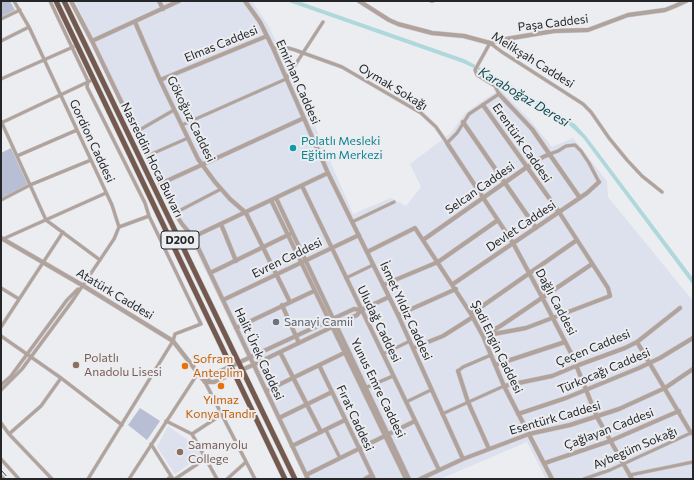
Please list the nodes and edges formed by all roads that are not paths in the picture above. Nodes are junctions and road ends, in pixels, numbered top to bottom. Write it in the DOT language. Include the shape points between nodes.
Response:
graph roads {
  1 [pos="14,1"];
  2 [pos="50,1"];
  3 [pos="56,1"];
  4 [pos="64,1"];
  5 [pos="71,1"];
  6 [pos="159,1"];
  7 [pos="179,1"];
  8 [pos="245,1"];
  9 [pos="359,1"];
  10 [pos="686,1"];
  11 [pos="163,8"];
  12 [pos="20,10"];
  13 [pos="1,19"];
  14 [pos="135,22"];
  15 [pos="323,22"];
  16 [pos="29,27"];
  17 [pos="267,36"];
  18 [pos="1,41"];
  19 [pos="92,41"];
  20 [pos="490,43"];
  21 [pos="75,46"];
  22 [pos="273,48"];
  23 [pos="304,53"];
  24 [pos="44,60"];
  25 [pos="1,79"];
  26 [pos="286,79"];
  27 [pos="91,80"];
  28 [pos="160,80"];
  29 [pos="60,94"];
  30 [pos="499,94"];
  31 [pos="483,105"];
  32 [pos="174,110"];
  33 [pos="304,118"];
  34 [pos="1,122"];
  35 [pos="463,122"];
  36 [pos="182,125"];
  37 [pos="76,130"];
  38 [pos="136,132"];
  39 [pos="188,138"];
  40 [pos="447,143"];
  41 [pos="550,154"];
  42 [pos="17,156"];
  43 [pos="147,156"];
  44 [pos="91,160"];
  45 [pos="202,165"];
  46 [pos="527,167"];
  47 [pos="328,173"];
  48 [pos="600,182"];
  49 [pos="505,183"];
  50 [pos="160,184"];
  51 [pos="30,185"];
  52 [pos="302,186"];
  53 [pos="221,189"];
  54 [pos="662,192"];
  55 [pos="106,193"];
  56 [pos="276,198"];
  57 [pos="484,198"];
  58 [pos="580,198"];
  59 [pos="1,200"];
  60 [pos="271,200"];
  61 [pos="394,202"];
  62 [pos="559,212"];
  63 [pos="175,213"];
  64 [pos="246,213"];
  65 [pos="149,216"];
  66 [pos="46,220"];
  67 [pos="498,220"];
  68 [pos="352,222"];
  69 [pos="221,224"];
  70 [pos="119,227"];
  71 [pos="536,228"];
  72 [pos="62,232"];
  73 [pos="290,234"];
  74 [pos="359,235"];
  75 [pos="193,237"];
  76 [pos="2,239"];
  77 [pos="424,240"];
  78 [pos="577,240"];
  79 [pos="513,243"];
  80 [pos="263,247"];
  81 [pos="332,248"];
  82 [pos="367,252"];
  83 [pos="100,260"];
  84 [pos="236,260"];
  85 [pos="306,261"];
  86 [pos="42,262"];
  87 [pos="438,262"];
  88 [pos="301,263"];
  89 [pos="373,264"];
  90 [pos="592,264"];
  91 [pos="529,273"];
  92 [pos="210,274"];
  93 [pos="277,274"];
  94 [pos="346,278"];
  95 [pos="453,284"];
  96 [pos="82,285"];
  97 [pos="383,285"];
  98 [pos="1,288"];
  99 [pos="456,289"];
  100 [pos="314,291"];
  101 [pos="389,297"];
  102 [pos="542,297"];
  103 [pos="19,299"];
  104 [pos="223,300"];
  105 [pos="290,302"];
  106 [pos="282,305"];
  107 [pos="680,308"];
  108 [pos="361,310"];
  109 [pos="398,315"];
  110 [pos="472,315"];
  111 [pos="553,317"];
  112 [pos="334,319"];
  113 [pos="329,321"];
  114 [pos="2,322"];
  115 [pos="336,325"];
  116 [pos="1,327"];
  117 [pos="332,327"];
  118 [pos="236,328"];
  119 [pos="1,336"];
  120 [pos="296,336"];
  121 [pos="483,336"];
  122 [pos="693,338"];
  123 [pos="173,341"];
  124 [pos="410,341"];
  125 [pos="565,342"];
  126 [pos="637,342"];
  127 [pos="299,343"];
  128 [pos="413,348"];
  129 [pos="280,352"];
  130 [pos="344,353"];
  131 [pos="383,354"];
  132 [pos="29,355"];
  133 [pos="491,355"];
  134 [pos="250,358"];
  135 [pos="239,363"];
  136 [pos="650,363"];
  137 [pos="253,365"];
  138 [pos="319,365"];
  139 [pos="495,365"];
  140 [pos="231,366"];
  141 [pos="576,366"];
  142 [pos="693,369"];
  143 [pos="242,370"];
  144 [pos="458,370"];
  145 [pos="198,373"];
  146 [pos="234,373"];
  147 [pos="393,376"];
  148 [pos="61,378"];
  149 [pos="293,378"];
  150 [pos="205,382"];
  151 [pos="1,385"];
  152 [pos="504,386"];
  153 [pos="665,388"];
  154 [pos="364,389"];
  155 [pos="1,390"];
  156 [pos="431,390"];
  157 [pos="266,391"];
  158 [pos="586,391"];
  159 [pos="332,392"];
  160 [pos="406,402"];
  161 [pos="468,402"];
  162 [pos="306,404"];
  163 [pos="679,411"];
  164 [pos="442,414"];
  165 [pos="518,414"];
  166 [pos="221,415"];
  167 [pos="597,417"];
  168 [pos="279,418"];
  169 [pos="346,420"];
  170 [pos="166,421"];
  171 [pos="415,421"];
  172 [pos="1,423"];
  173 [pos="122,425"];
  174 [pos="326,430"];
  175 [pos="321,432"];
  176 [pos="692,433"];
  177 [pos="9,434"];
  178 [pos="192,434"];
  179 [pos="529,434"];
  180 [pos="386,435"];
  181 [pos="610,441"];
  182 [pos="151,444"];
  183 [pos="292,446"];
  184 [pos="359,448"];
  185 [pos="489,449"];
  186 [pos="340,458"];
  187 [pos="1,459"];
  188 [pos="205,459"];
  189 [pos="463,459"];
  190 [pos="246,462"];
  191 [pos="693,462"];
  192 [pos="545,463"];
  193 [pos="622,463"];
  194 [pos="439,470"];
  195 [pos="1,476"];
  196 [pos="307,477"];
  197 [pos="373,477"];
  198 [pos="630,477"];
  199 [pos="172,478"];
  200 [pos="4,479"];
  201 [pos="19,479"];
  202 [pos="52,479"];
  203 [pos="88,479"];
  204 [pos="129,479"];
  205 [pos="217,479"];
  206 [pos="227,479"];
  207 [pos="255,479"];
  208 [pos="285,479"];
  209 [pos="295,479"];
  210 [pos="365,479"];
  211 [pos="406,479"];
  212 [pos="409,479"];
  213 [pos="420,479"];
  214 [pos="552,479"];
  215 [pos="584,479"];
  1 -- 12 [label="street, Gordion Caddesi"];
  2 -- 21 [label="street"];
  3 -- 21 [label="highway, Nasreddin Hoca Bulvarı / D200"];
  4 -- 135 [label="highway, Nasreddin Hoca Bulvarı / D200"];
  5 -- 19 [label="street, Halit Ürek Caddesi"];
  6 -- 11 [label="street"];
  7 -- 11 [label="street"];
  8 -- 17 [label="street, Emirhan Caddesi"];
  9 -- 20 [label="street, Melikşah Caddesi" via="398,24"];
  10 -- 20 [label="street, Paşa Caddesi" via="665,10 628,15 588,30 549,32"];
  11 -- 14 [label="street"];
  12 -- 13 [label="street"];
  12 -- 16 [label="street, Gordion Caddesi"];
  14 -- 19 [label="street"];
  14 -- 28 [label="street, Gökoğuz Caddesi"];
  15 -- 23 [label="street"];
  16 -- 18 [label="street"];
  16 -- 24 [label="street, Gordion Caddesi"];
  17 -- 22 [label="street, Emirhan Caddesi"];
  17 -- 28 [label="street, Elmas Caddesi"];
  19 -- 38 [label="street, Halit Ürek Caddesi"];
  20 -- 30 [label="street" via="474,70 477,75 495,86"];
  20 -- 54 [label="street, Melikşah Caddesi" via="583,104 642,176"];
  21 -- 24 [label="street"];
  21 -- 27 [label="highway, Nasreddin Hoca Bulvarı / D200"];
  22 -- 23 [label="street, Oymak Sokağı" via="288,48"];
  22 -- 26 [label="street, Emirhan Caddesi"];
  23 -- 26 [label="street"];
  23 -- 40 [label="street, Oymak Sokağı" via="342,67 421,113 436,127"];
  24 -- 25 [label="street"];
  24 -- 29 [label="street, Gordion Caddesi"];
  26 -- 33 [label="street, Emirhan Caddesi"];
  26 -- 36 [label="street"];
  27 -- 29 [label="street"];
  27 -- 65 [label="street" via="87,87 145,203"];
  27 -- 140 [label="highway, Nasreddin Hoca Bulvarı / D200"];
  28 -- 32 [label="street, Gökoğuz Caddesi"];
  29 -- 34 [label="street"];
  29 -- 37 [label="street, Gordion Caddesi"];
  30 -- 31 [label="street"];
  30 -- 41 [label="street" via="529,125"];
  31 -- 35 [label="street" via="469,114"];
  31 -- 46 [label="street, Erentürk Caddesi"];
  32 -- 36 [label="street, Gökoğuz Caddesi"];
  32 -- 38 [label="street"];
  33 -- 45 [label="street"];
  33 -- 47 [label="street, Emirhan Caddesi"];
  34 -- 42 [label="street"];
  35 -- 40 [label="street"];
  35 -- 49 [label="street"];
  36 -- 39 [label="street, Gökoğuz Caddesi"];
  37 -- 42 [label="street"];
  37 -- 44 [label="street, Gordion Caddesi"];
  38 -- 43 [label="street, Halit Ürek Caddesi"];
  39 -- 43 [label="street"];
  39 -- 45 [label="street, Gökoğuz Caddesi"];
  40 -- 57 [label="street, Dağlı Caddesi"];
  41 -- 46 [label="street, Selcan Caddesi"];
  41 -- 48 [label="street" via="566,146 575,146 581,151"];
  41 -- 58 [label="street"];
  42 -- 51 [label="street"];
  43 -- 50 [label="street, Halit Ürek Caddesi"];
  44 -- 51 [label="street"];
  44 -- 55 [label="street, Gordion Caddesi"];
  45 -- 50 [label="street"];
  45 -- 53 [label="street, Gökoğuz Caddesi"];
  46 -- 49 [label="street, Selcan Caddesi"];
  46 -- 62 [label="street, Erentürk Caddesi"];
  47 -- 52 [label="street"];
  47 -- 68 [label="street, İsmet Yıldız Caddesi"];
  48 -- 58 [label="street, Devlet Caddesi"];
  49 -- 57 [label="street, Selcan Caddesi"];
  49 -- 71 [label="street"];
  50 -- 63 [label="street, Halit Ürek Caddesi"];
  51 -- 59 [label="street"];
  51 -- 66 [label="street"];
  52 -- 56 [label="street"];
  52 -- 81 [label="street, Uludağ Caddesi"];
  53 -- 63 [label="street"];
  53 -- 64 [label="street, Gökoğuz Caddesi"];
  55 -- 66 [label="street"];
  55 -- 70 [label="street, Gordion Caddesi"];
  56 -- 60 [label="street"];
  56 -- 73 [label="street, Yunus Emre Caddesi"];
  57 -- 67 [label="street, Dağlı Caddesi"];
  57 -- 77 [label="street, Selcan Caddesi"];
  58 -- 62 [label="street, Devlet Caddesi"];
  60 -- 64 [label="street"];
  60 -- 73 [label="street, Yunus Emre Caddesi"];
  61 -- 68 [label="street"];
  62 -- 71 [label="street, Devlet Caddesi"];
  62 -- 78 [label="street, Erentürk Caddesi"];
  63 -- 75 [label="street, Halit Ürek Caddesi"];
  64 -- 69 [label="street"];
  64 -- 80 [label="street, Gökoğuz Caddesi"];
  65 -- 70 [label="street"];
  65 -- 123 [label="street" via="201,324 175,334"];
  66 -- 72 [label="street"];
  66 -- 76 [label="street"];
  67 -- 79 [label="street, Dağlı Caddesi"];
  67 -- 87 [label="street"];
  68 -- 74 [label="street, İsmet Yıldız Caddesi"];
  69 -- 75 [label="street"];
  69 -- 84 [label="street"];
  70 -- 83 [label="street"];
  71 -- 79 [label="street, Devlet Caddesi"];
  72 -- 83 [label="street"];
  72 -- 86 [label="street"];
  73 -- 80 [label="street"];
  73 -- 85 [label="street, Yunus Emre Caddesi"];
  73 -- 88 [label="street, Yunus Emre Caddesi"];
  74 -- 81 [label="street, Evren Caddesi"];
  74 -- 82 [label="street, İsmet Yıldız Caddesi"];
  75 -- 92 [label="street, Halit Ürek Caddesi"];
  76 -- 86 [label="street, Atatürk Caddesi"];
  77 -- 82 [label="street, Şadi Engin Caddesi" via="415,228"];
  77 -- 87 [label="street, Şadi Engin Caddesi"];
  78 -- 90 [label="street, Erentürk Caddesi"];
  78 -- 91 [label="street"];
  79 -- 91 [label="street, Dağlı Caddesi"];
  79 -- 95 [label="street, Devlet Caddesi"];
  80 -- 84 [label="street"];
  80 -- 93 [label="street, Gökoğuz Caddesi"];
  81 -- 85 [label="street, Evren Caddesi"];
  81 -- 94 [label="street, Uludağ Caddesi"];
  82 -- 89 [label="street, İsmet Yıldız Caddesi"];
  83 -- 96 [label="street"];
  84 -- 92 [label="street"];
  85 -- 88 [label="street, Evren Caddesi"];
  85 -- 112 [label="street, Yunus Emre Caddesi"];
  86 -- 96 [label="street, Atatürk Caddesi"];
  86 -- 103 [label="street"];
  87 -- 95 [label="street, Şadi Engin Caddesi"];
  87 -- 97 [label="street"];
  88 -- 93 [label="street, Evren Caddesi"];
  88 -- 100 [label="street, Yunus Emre Caddesi"];
  89 -- 94 [label="street"];
  89 -- 97 [label="street, İsmet Yıldız Caddesi"];
  90 -- 102 [label="street"];
  90 -- 111 [label="street, Erentürk Caddesi" via="608,288 610,296"];
  91 -- 102 [label="street, Dağlı Caddesi"];
  91 -- 110 [label="street"];
  92 -- 104 [label="street, Halit Ürek Caddesi"];
  93 -- 104 [label="street, Evren Caddesi"];
  93 -- 105 [label="street, Gökoğuz Caddesi"];
  94 -- 108 [label="street, Uludağ Caddesi"];
  95 -- 99 [label="street, Şadi Engin Caddesi"];
  96 -- 123 [label="street, Atatürk Caddesi"];
  96 -- 132 [label="street" via="68,300"];
  97 -- 101 [label="street, İsmet Yıldız Caddesi"];
  98 -- 103 [label="street"];
  99 -- 109 [label="street"];
  99 -- 110 [label="street, Şadi Engin Caddesi"];
  100 -- 105 [label="street"];
  100 -- 113 [label="street, Yunus Emre Caddesi"];
  101 -- 108 [label="street"];
  101 -- 109 [label="street, İsmet Yıldız Caddesi"];
  102 -- 111 [label="street, Dağlı Caddesi"];
  102 -- 121 [label="street"];
  103 -- 114 [label="street"];
  104 -- 118 [label="street, Halit Ürek Caddesi"];
  105 -- 106 [label="street"];
  106 -- 118 [label="street"];
  106 -- 120 [label="street"];
  107 -- 126 [label="street, Çeçen Caddesi"];
  108 -- 112 [label="street" via="354,310"];
  108 -- 115 [label="street" via="357,315"];
  108 -- 131 [label="street, Uludağ Caddesi"];
  109 -- 124 [label="street, İsmet Yıldız Caddesi"];
  110 -- 121 [label="street, Şadi Engin Caddesi"];
  110 -- 128 [label="street" via="443,336"];
  111 -- 121 [label="street" via="526,328"];
  111 -- 125 [label="street, Dağlı Caddesi"];
  112 -- 113 [label="street"];
  112 -- 115 [label="street, Yunus Emre Caddesi"];
  113 -- 117 [label="street, Yunus Emre Caddesi"];
  113 -- 120 [label="street"];
  114 -- 116 [label="street"];
  115 -- 117 [label="street"];
  115 -- 154 [label="street, Yunus Emre Caddesi"];
  117 -- 127 [label="street"];
  117 -- 130 [label="street, Yunus Emre Caddesi"];
  118 -- 134 [label="street, Halit Ürek Caddesi"];
  119 -- 132 [label="street"];
  120 -- 127 [label="street"];
  120 -- 134 [label="street"];
  121 -- 133 [label="street, Şadi Engin Caddesi"];
  122 -- 136 [label="street, Türkocağı Caddesi"];
  123 -- 145 [label="street, Atatürk Caddesi"];
  123 -- 173 [label="street"];
  124 -- 128 [label="street, İsmet Yıldız Caddesi"];
  124 -- 131 [label="street"];
  125 -- 139 [label="street"];
  125 -- 141 [label="street, Dağlı Caddesi"];
  126 -- 136 [label="street"];
  126 -- 141 [label="street, Çeçen Caddesi" via="612,354"];
  127 -- 129 [label="street"];
  128 -- 156 [label="street, İsmet Yıldız Caddesi"];
  129 -- 137 [label="street"];
  129 -- 149 [label="street"];
  130 -- 138 [label="street"];
  130 -- 154 [label="street, Yunus Emre Caddesi"];
  131 -- 147 [label="street, Uludağ Caddesi"];
  132 -- 148 [label="street"];
  132 -- 151 [label="street"];
  132 -- 155 [label="street" via="22,369"];
  133 -- 139 [label="street, Şadi Engin Caddesi"];
  133 -- 144 [label="street"];
  134 -- 135 [label="street"];
  134 -- 137 [label="street, Halit Ürek Caddesi"];
  135 -- 140 [label="street"];
  135 -- 143 [label="highway, Nasreddin Hoca Bulvarı / D200"];
  136 -- 153 [label="street"];
  136 -- 158 [label="street, Türkocağı Caddesi"];
  137 -- 143 [label="street"];
  137 -- 157 [label="street, Halit Ürek Caddesi"];
  138 -- 149 [label="street"];
  138 -- 159 [label="street, Fırat Caddesi"];
  139 -- 152 [label="street, Şadi Engin Caddesi"];
  140 -- 146 [label="highway, Nasreddin Hoca Bulvarı / D200"];
  140 -- 150 [label="street" via="212,375"];
  141 -- 152 [label="street, Çeçen Caddesi" via="552,376"];
  141 -- 158 [label="street, Dağlı Caddesi"];
  142 -- 153 [label="street, Esentürk Caddesi"];
  143 -- 146 [label="street"];
  143 -- 209 [label="highway, Nasreddin Hoca Bulvarı / D200"];
  144 -- 161 [label="street"];
  145 -- 150 [label="street, Atatürk Caddesi"];
  145 -- 170 [label="street"];
  146 -- 150 [label="street" via="214,382"];
  146 -- 208 [label="highway, Nasreddin Hoca Bulvarı / D200"];
  147 -- 154 [label="street"];
  147 -- 160 [label="street, Uludağ Caddesi"];
  148 -- 173 [label="street"];
  148 -- 177 [label="street" via="40,406"];
  149 -- 157 [label="street"];
  149 -- 162 [label="street"];
  150 -- 166 [label="street"];
  152 -- 161 [label="street"];
  152 -- 165 [label="street, Şadi Engin Caddesi"];
  153 -- 163 [label="street"];
  153 -- 167 [label="street, Esentürk Caddesi"];
  154 -- 180 [label="street, Yunus Emre Caddesi"];
  156 -- 160 [label="street"];
  156 -- 164 [label="street, İsmet Yıldız Caddesi"];
  157 -- 168 [label="street, Halit Ürek Caddesi"];
  158 -- 165 [label="street, Türkocağı Caddesi"];
  158 -- 167 [label="street, Dağlı Caddesi"];
  159 -- 162 [label="street"];
  159 -- 169 [label="street, Fırat Caddesi"];
  160 -- 171 [label="street, Uludağ Caddesi"];
  161 -- 164 [label="street"];
  161 -- 185 [label="street"];
  162 -- 168 [label="street"];
  162 -- 175 [label="street"];
  163 -- 176 [label="street"];
  163 -- 181 [label="street, Çağlayan Caddesi"];
  164 -- 189 [label="street, İsmet Yıldız Caddesi"];
  165 -- 179 [label="street, Şadi Engin Caddesi"];
  166 -- 178 [label="street"];
  166 -- 190 [label="street"];
  167 -- 179 [label="street, Esentürk Caddesi"];
  167 -- 181 [label="street, Dağlı Caddesi"];
  168 -- 183 [label="street, Halit Ürek Caddesi"];
  169 -- 174 [label="street"];
  169 -- 184 [label="street, Fırat Caddesi"];
  170 -- 178 [label="street"];
  170 -- 182 [label="street"];
  171 -- 180 [label="street"];
  171 -- 194 [label="street, Uludağ Caddesi"];
  172 -- 177 [label="street"];
  173 -- 203 [label="street"];
  174 -- 175 [label="street"];
  174 -- 186 [label="street"];
  175 -- 183 [label="street"];
  176 -- 193 [label="street, Aybegüm Sokağı"];
  177 -- 202 [label="street"];
  178 -- 188 [label="street"];
  179 -- 185 [label="street, Esentürk Caddesi"];
  179 -- 192 [label="street, Şadi Engin Caddesi"];
  180 -- 184 [label="street"];
  180 -- 211 [label="street, Yunus Emre Caddesi"];
  180 -- 212 [label="street, Yunus Emre Caddesi"];
  181 -- 192 [label="street, Çağlayan Caddesi"];
  181 -- 193 [label="street, Dağlı Caddesi"];
  182 -- 199 [label="street"];
  182 -- 204 [label="street"];
  183 -- 196 [label="street, Halit Ürek Caddesi"];
  184 -- 186 [label="street"];
  184 -- 197 [label="street, Fırat Caddesi"];
  185 -- 189 [label="street, Esentürk Caddesi"];
  186 -- 196 [label="street"];
  187 -- 201 [label="street"];
  188 -- 199 [label="street"];
  188 -- 205 [label="street"];
  189 -- 194 [label="street, Esentürk Caddesi"];
  190 -- 206 [label="street"];
  190 -- 207 [label="street"];
  191 -- 198 [label="street"];
  192 -- 214 [label="street, Şadi Engin Caddesi"];
  193 -- 198 [label="street, Dağlı Caddesi"];
  193 -- 215 [label="street, Aybegüm Sokağı"];
  194 -- 213 [label="street, Esentürk Caddesi"];
  195 -- 200 [label="street"];
  197 -- 210 [label="street"];
}
